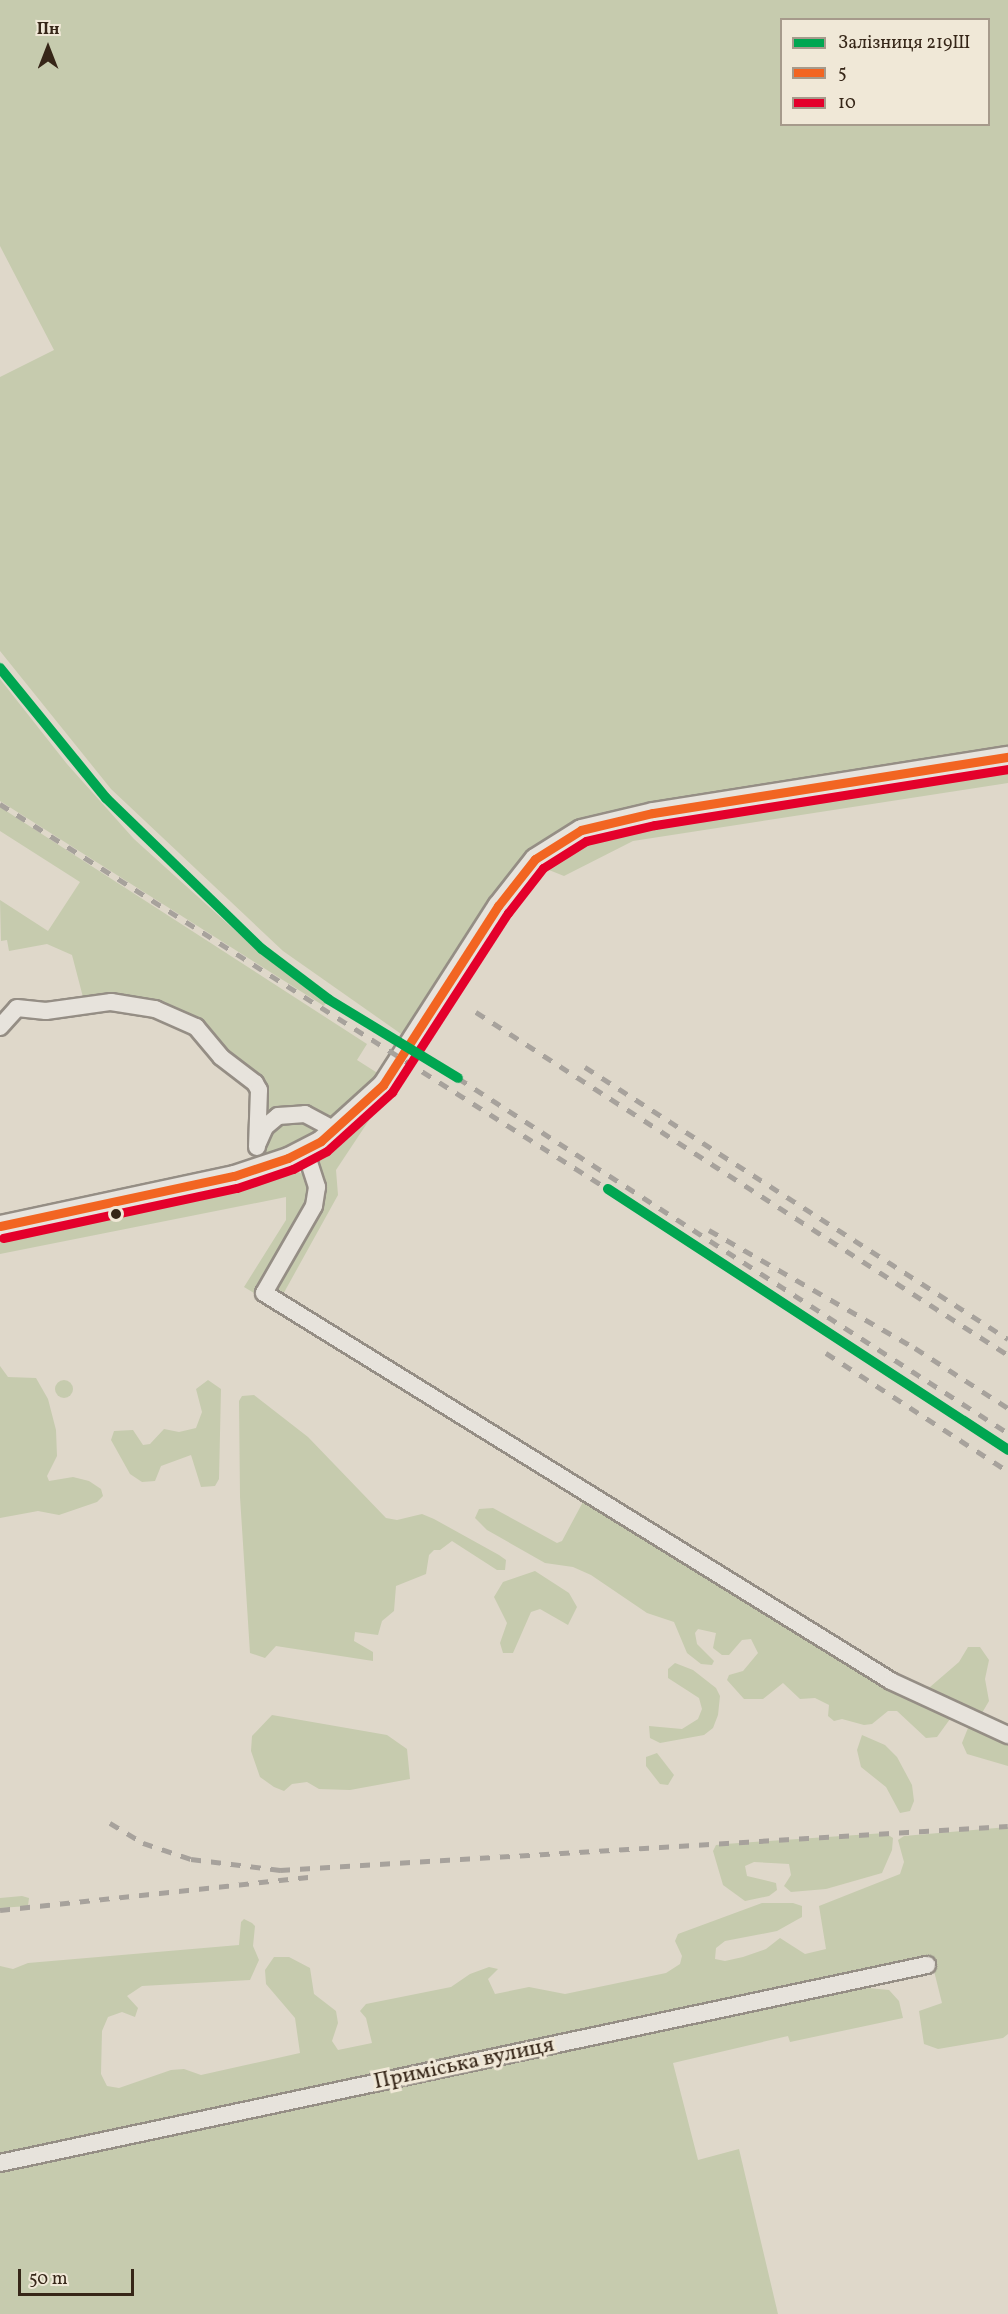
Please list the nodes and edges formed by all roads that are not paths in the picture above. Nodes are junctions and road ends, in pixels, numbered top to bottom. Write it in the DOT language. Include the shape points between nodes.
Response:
graph roads {
  1 [pos="1008,757"];
  2 [pos="0,1027"];
  3 [pos="335,1130"];
  4 [pos="257,1148"];
  5 [pos="305,1150"];
  6 [pos="255,1170"];
  7 [pos="0,1226"];
  8 [pos="1008,1735"];
  9 [pos="927,1965"];
  10 [pos="0,2163"];
  1 -- 3 [label="street" via="653,813 581,830 549,848 517,881 401,1059 366,1103"];
  2 -- 4 [label="street" via="17,1008 46,1011 111,1002 155,1009 196,1027 221,1057 250,1076 259,1090"];
  3 -- 4 [label="street" via="305,1114 278,1116 265,1127"];
  3 -- 5 [label="street"];
  4 -- 6 [label="street"];
  5 -- 6 [label="street"];
  5 -- 8 [label="street" via="317,1187 314,1206 264,1293 891,1681"];
  6 -- 7 [label="street"];
  9 -- 10 [label="street, Приміська вулиця"];
}
